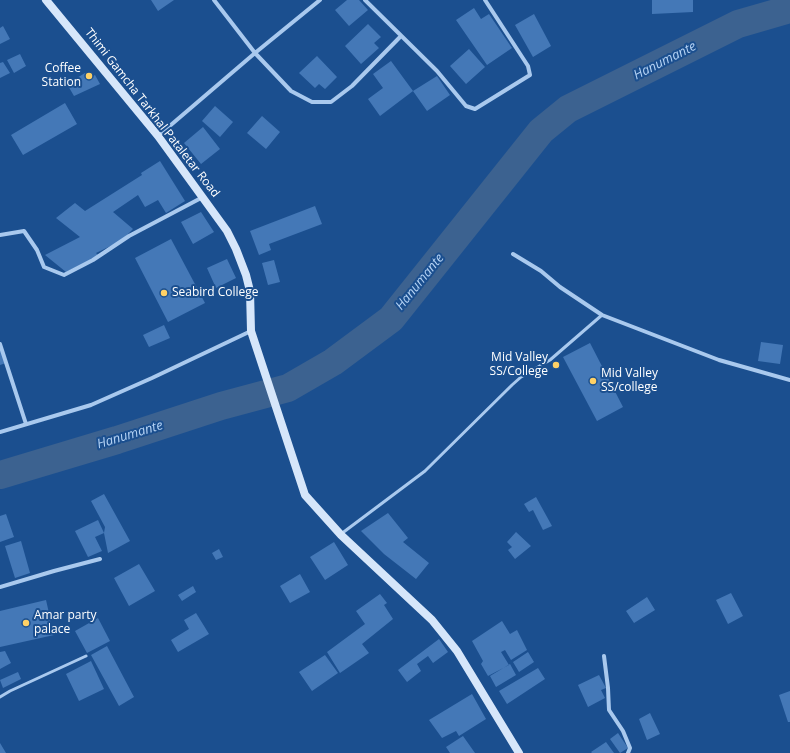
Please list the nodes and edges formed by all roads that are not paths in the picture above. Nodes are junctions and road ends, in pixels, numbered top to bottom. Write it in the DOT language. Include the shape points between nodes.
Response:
graph roads {
  1 [pos="46,0"];
  2 [pos="214,0"];
  3 [pos="320,0"];
  4 [pos="365,0"];
  5 [pos="484,0"];
  6 [pos="401,36"];
  7 [pos="255,53"];
  8 [pos="158,136"];
  9 [pos="203,196"];
  10 [pos="0,235"];
  11 [pos="513,254"];
  12 [pos="602,315"];
  13 [pos="252,334"];
  14 [pos="0,344"];
  15 [pos="790,380"];
  16 [pos="26,424"];
  17 [pos="0,432"];
  18 [pos="341,535"];
  19 [pos="100,559"];
  20 [pos="0,587"];
  21 [pos="86,656"];
  22 [pos="604,656"];
  23 [pos="0,697"];
  24 [pos="519,753"];
  25 [pos="628,753"];
  1 -- 8 [label="street, Thimi Gamcha Tarkhal Pataletar Road"];
  2 -- 7 [label="street"];
  3 -- 7 [label="street"];
  4 -- 6 [label="street"];
  5 -- 6 [label="street" via="528,66 530,75 475,108 466,106 437,71"];
  6 -- 7 [label="street" via="352,86 331,102 312,102 291,91"];
  7 -- 8 [label="street"];
  8 -- 9 [label="street, Thimi Gamcha Tarkhal Pataletar Road"];
  9 -- 10 [label="street" via="64,275 44,267 37,250 24,231"];
  9 -- 13 [label="street, Thimi Gamcha Tarkhal Pataletar Road" via="227,231 246,275 250,291"];
  11 -- 12 [label="street"];
  12 -- 15 [label="street" via="719,360"];
  12 -- 18 [label="lane" via="550,360 521,377 424,470"];
  13 -- 16 [label="street" via="91,405"];
  13 -- 18 [label="street, Thimi Gamcha Tarkhal Pataletar Road" via="304,495"];
  14 -- 16 [label="street"];
  16 -- 17 [label="street"];
  18 -- 24 [label="street, Thimi Gamcha Tarkhal Pataletar Road" via="432,620 457,650"];
  19 -- 20 [label="street"];
  21 -- 23 [label="lane"];
  22 -- 25 [label="street" via="609,710 623,732 630,748"];
}
